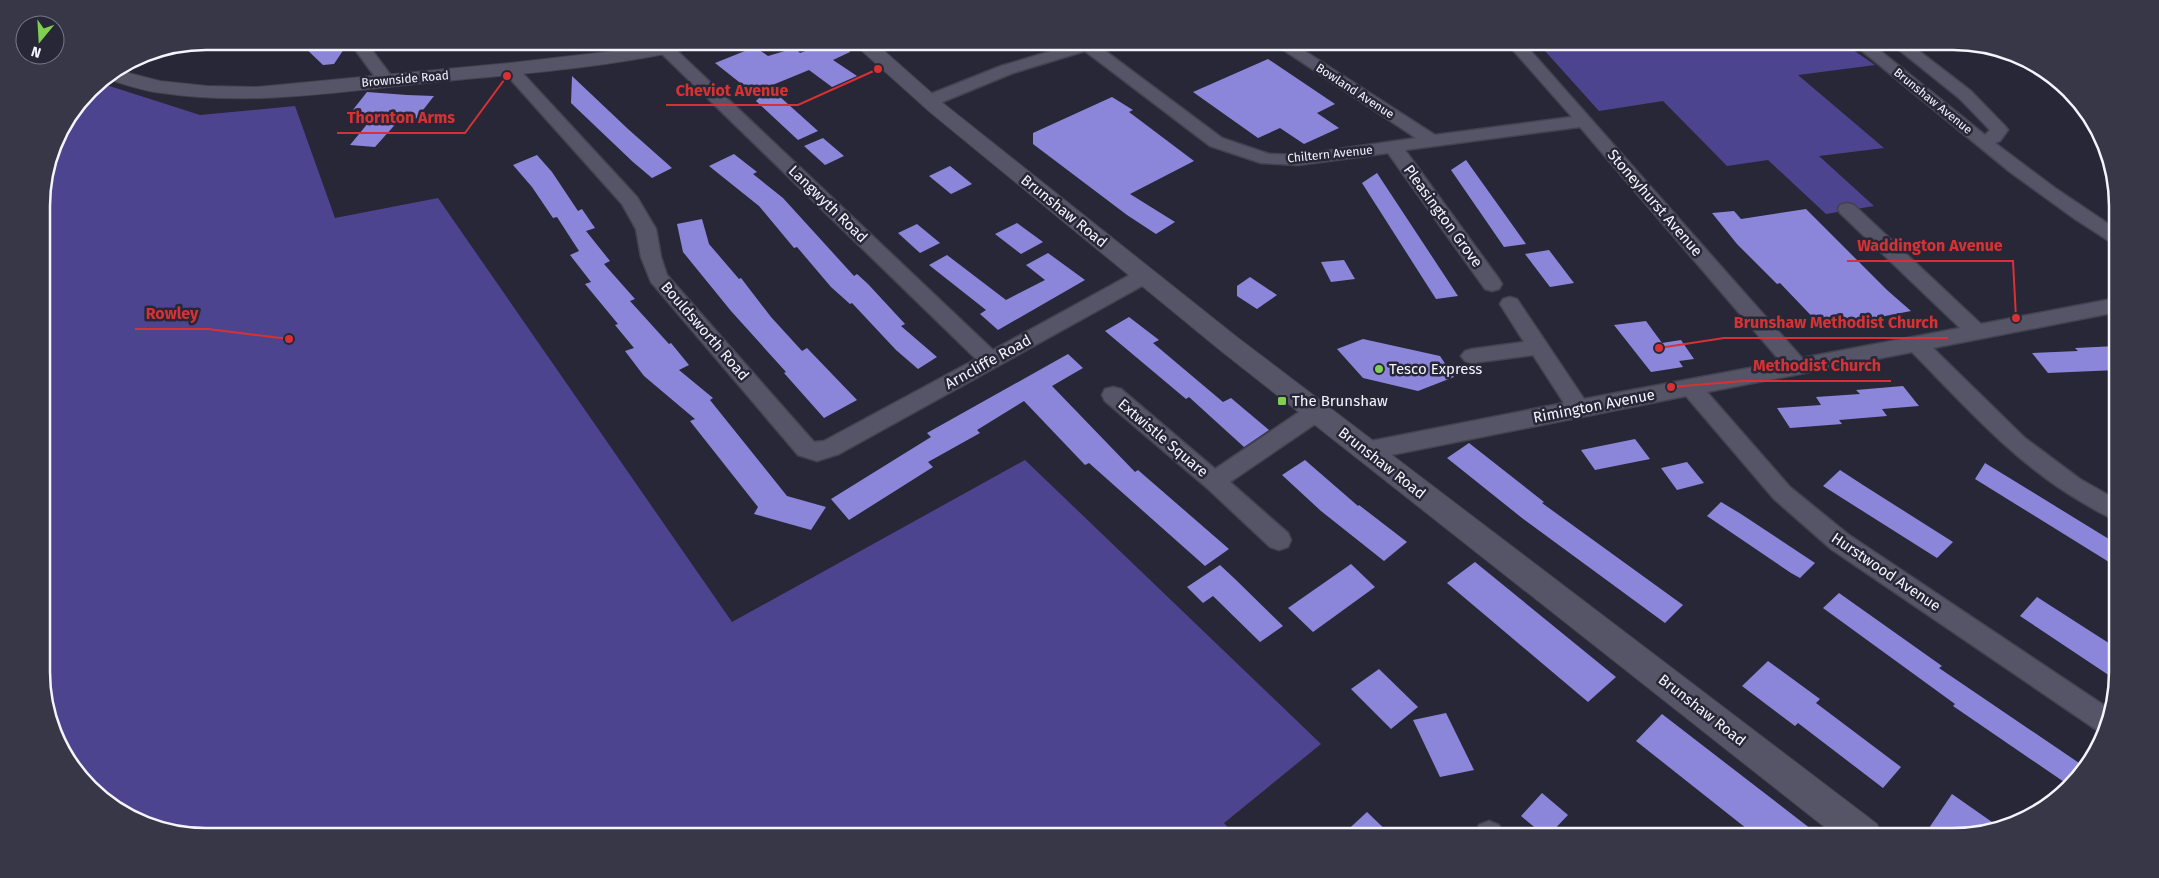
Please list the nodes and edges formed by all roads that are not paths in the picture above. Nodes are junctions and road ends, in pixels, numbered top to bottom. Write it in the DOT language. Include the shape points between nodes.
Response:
graph roads {
  1 [pos="364,50"];
  2 [pos="614,50"];
  3 [pos="667,50"];
  4 [pos="871,50"];
  5 [pos="1064,50"];
  6 [pos="1092,50"];
  7 [pos="1292,50"];
  8 [pos="1520,50"];
  9 [pos="1869,50"];
  10 [pos="1907,50"];
  11 [pos="510,69"];
  12 [pos="120,76"];
  13 [pos="387,81"];
  14 [pos="929,101"];
  15 [pos="1584,121"];
  16 [pos="1432,140"];
  17 [pos="1984,142"];
  18 [pos="1393,147"];
  19 [pos="1847,209"];
  20 [pos="2109,232"];
  21 [pos="1144,276"];
  22 [pos="1492,284"];
  23 [pos="1510,304"];
  24 [pos="2109,306"];
  25 [pos="1977,332"];
  26 [pos="1916,344"];
  27 [pos="1538,347"];
  28 [pos="1472,356"];
  29 [pos="990,360"];
  30 [pos="1797,367"];
  31 [pos="1691,388"];
  32 [pos="1113,395"];
  33 [pos="1579,409"];
  34 [pos="1316,412"];
  35 [pos="831,448"];
  36 [pos="1366,451"];
  37 [pos="1214,481"];
  38 [pos="2109,506"];
  39 [pos="1279,540"];
  40 [pos="2102,719"];
  41 [pos="1854,828"];
  1 -- 13 [label="street"];
  2 -- 11 [label="street, Brownside Road"];
  3 -- 29 [label="street, Langwyth Road"];
  4 -- 14 [label="street, Brunshaw Road"];
  5 -- 14 [label="street" via="989,75"];
  6 -- 18 [label="street, Chiltern Avenue" via="1216,142 1242,152 1268,159 1298,160"];
  7 -- 16 [label="street, Bowland Avenue"];
  8 -- 15 [label="street, Stoneyhurst Avenue"];
  9 -- 17 [label="street, Brunshaw Avenue"];
  10 -- 17 [label="street, Brunshaw Avenue" via="1991,119 1999,130"];
  11 -- 13 [label="street, Brownside Road"];
  11 -- 35 [label="street, Bouldsworth Road" via="630,201 646,229 658,277 806,449 817,452"];
  12 -- 13 [label="street, Brownside Road" via="160,87 257,93"];
  14 -- 21 [label="street, Brunshaw Road"];
  15 -- 16 [label="street, Chiltern Avenue"];
  15 -- 30 [label="street, Stoneyhurst Avenue"];
  16 -- 18 [label="street, Chiltern Avenue"];
  17 -- 20 [label="street, Brunshaw Avenue" via="2078,213"];
  18 -- 22 [label="street, Pleasington Grove"];
  19 -- 25 [label="street"];
  21 -- 29 [label="street, Arncliffe Road"];
  21 -- 34 [label="street, Brunshaw Road"];
  23 -- 27 [label="street"];
  24 -- 25 [label="street, Rimington Avenue"];
  25 -- 26 [label="street, Rimington Avenue"];
  26 -- 30 [label="street, Rimington Avenue"];
  26 -- 38 [label="street" via="2017,444 2072,485"];
  27 -- 28 [label="street"];
  27 -- 33 [label="street"];
  29 -- 35 [label="street, Arncliffe Road"];
  30 -- 31 [label="street, Rimington Avenue"];
  31 -- 33 [label="street, Rimington Avenue"];
  31 -- 40 [label="street, Hurstwood Avenue" via="1782,493 1810,519"];
  32 -- 37 [label="street, Extwistle Square"];
  33 -- 36 [label="street, Rimington Avenue"];
  34 -- 36 [label="street, Brunshaw Road"];
  34 -- 37 [label="street, Extwistle Square"];
  36 -- 41 [label="street, Brunshaw Road"];
  37 -- 39 [label="street, Extwistle Square"];
}
